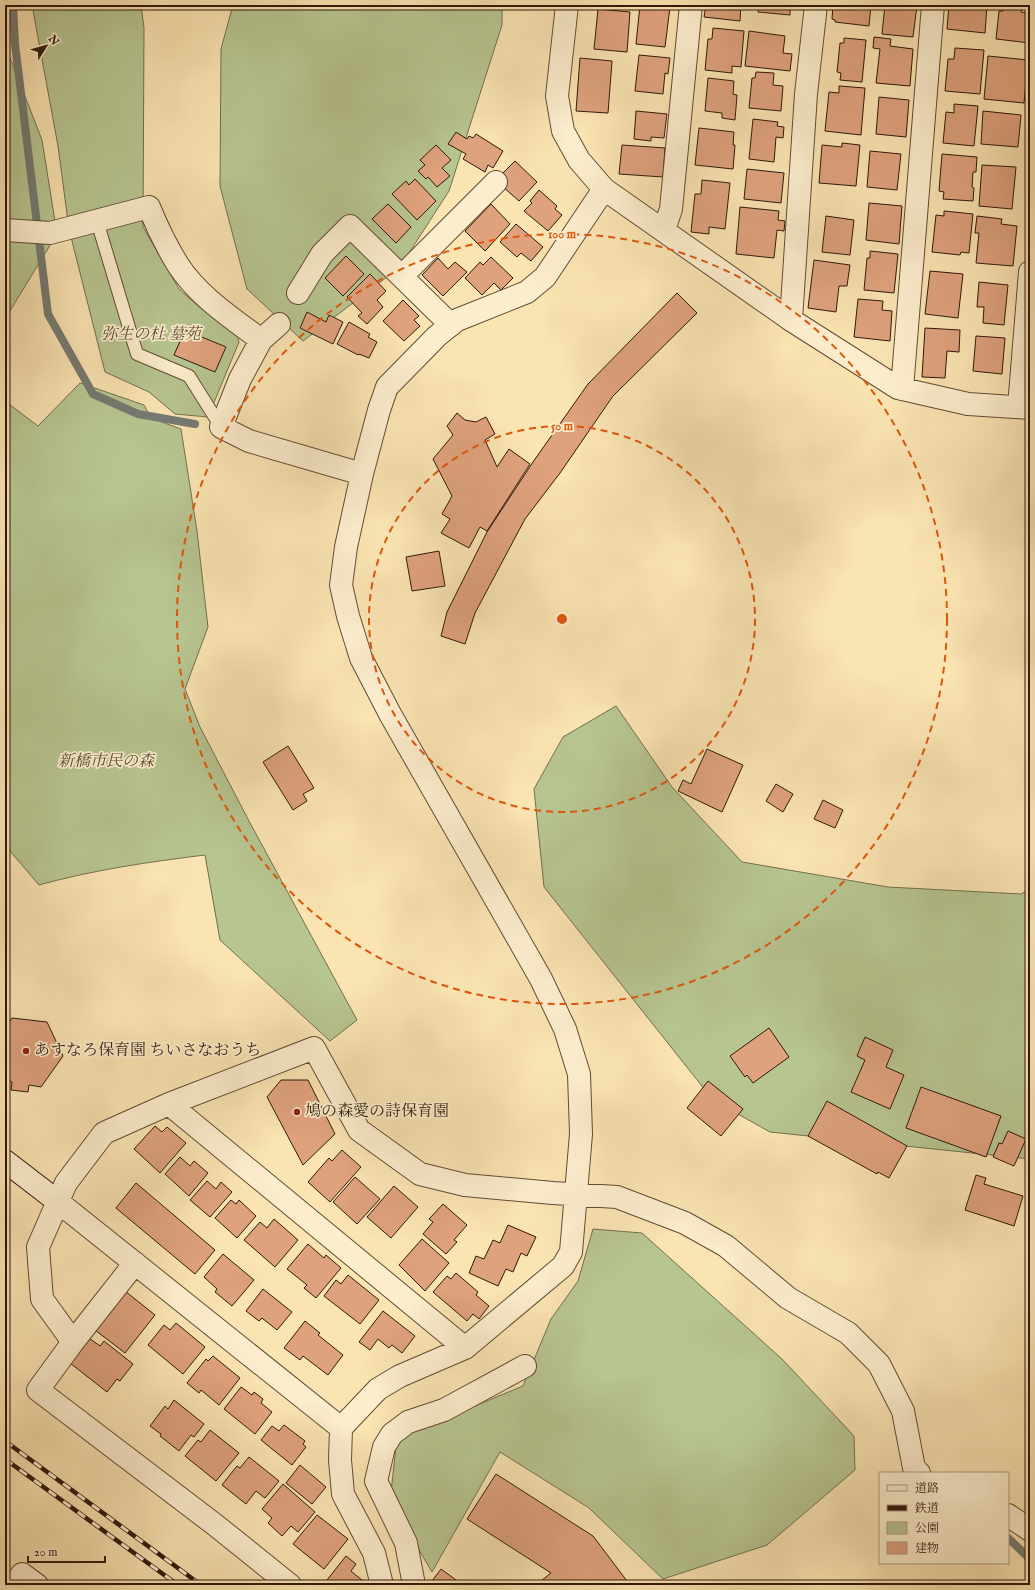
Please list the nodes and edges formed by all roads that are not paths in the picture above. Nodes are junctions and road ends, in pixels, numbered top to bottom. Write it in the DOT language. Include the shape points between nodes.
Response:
graph roads {
  1 [pos="567,5"];
  2 [pos="690,5"];
  3 [pos="816,5"];
  4 [pos="933,5"];
  5 [pos="496,182"];
  6 [pos="604,189"];
  7 [pos="97,221"];
  8 [pos="5,230"];
  9 [pos="664,230"];
  10 [pos="1030,272"];
  11 [pos="402,276"];
  12 [pos="298,293"];
  13 [pos="791,320"];
  14 [pos="279,324"];
  15 [pos="451,325"];
  16 [pos="261,340"];
  17 [pos="902,389"];
  18 [pos="1024,407"];
  19 [pos="221,427"];
  20 [pos="362,474"];
  21 [pos="169,1104"];
  22 [pos="5,1161"];
  23 [pos="576,1194"];
  24 [pos="57,1201"];
  25 [pos="135,1263"];
  26 [pos="73,1342"];
  27 [pos="465,1348"];
  28 [pos="525,1366"];
  29 [pos="341,1428"];
  30 [pos="918,1472"];
  31 [pos="1009,1516"];
  32 [pos="1030,1530"];
  33 [pos="14,1585"];
  34 [pos="37,1585"];
  35 [pos="290,1585"];
  36 [pos="382,1585"];
  37 [pos="414,1585"];
  1 -- 6 [label="street" via="557,96 563,131 579,160"];
  2 -- 9 [label="street" via="671,210"];
  3 -- 13 [label="street" via="806,94"];
  4 -- 17 [label="street"];
  5 -- 11 [label="street"];
  6 -- 9 [label="street"];
  6 -- 15 [label="street" via="545,277 527,292 457,320"];
  7 -- 8 [label="street" via="50,233"];
  7 -- 16 [label="street" via="149,207 179,266 195,286 222,311"];
  7 -- 19 [label="lane" via="137,354 189,376"];
  9 -- 13 [label="street"];
  10 -- 18 [label="street"];
  11 -- 12 [label="street" via="350,226 322,254"];
  11 -- 15 [label="street"];
  13 -- 17 [label="street"];
  14 -- 16 [label="street"];
  15 -- 20 [label="street" via="387,387"];
  16 -- 19 [label="street" via="240,379"];
  17 -- 18 [label="street" via="968,404"];
  19 -- 20 [label="street" via="249,441"];
  20 -- 23 [label="street" via="346,547 341,585 348,616 361,658 390,714 541,979 565,1029 579,1074 581,1134"];
  21 -- 23 [label="street" via="314,1048 359,1130 420,1174 465,1185"];
  21 -- 24 [label="street" via="104,1133 66,1183"];
  21 -- 27 [label="street"];
  22 -- 24 [label="street"];
  23 -- 27 [label="street" via="571,1252 563,1266"];
  23 -- 30 [label="street" via="617,1197 685,1222 726,1246 788,1298 848,1333 879,1364 903,1411 914,1468"];
  24 -- 25 [label="street"];
  24 -- 26 [label="street" via="38,1247 42,1299"];
  25 -- 26 [label="street"];
  25 -- 29 [label="street"];
  26 -- 35 [label="street" via="38,1390"];
  27 -- 29 [label="street" via="378,1388"];
  28 -- 37 [label="street" via="444,1410 408,1422 392,1434 384,1447 376,1481 406,1543"];
  29 -- 36 [label="street" via="343,1494 374,1553"];
  31 -- 32 [label="street"];
  33 -- 34 [label="street" via="22,1574"];
}
